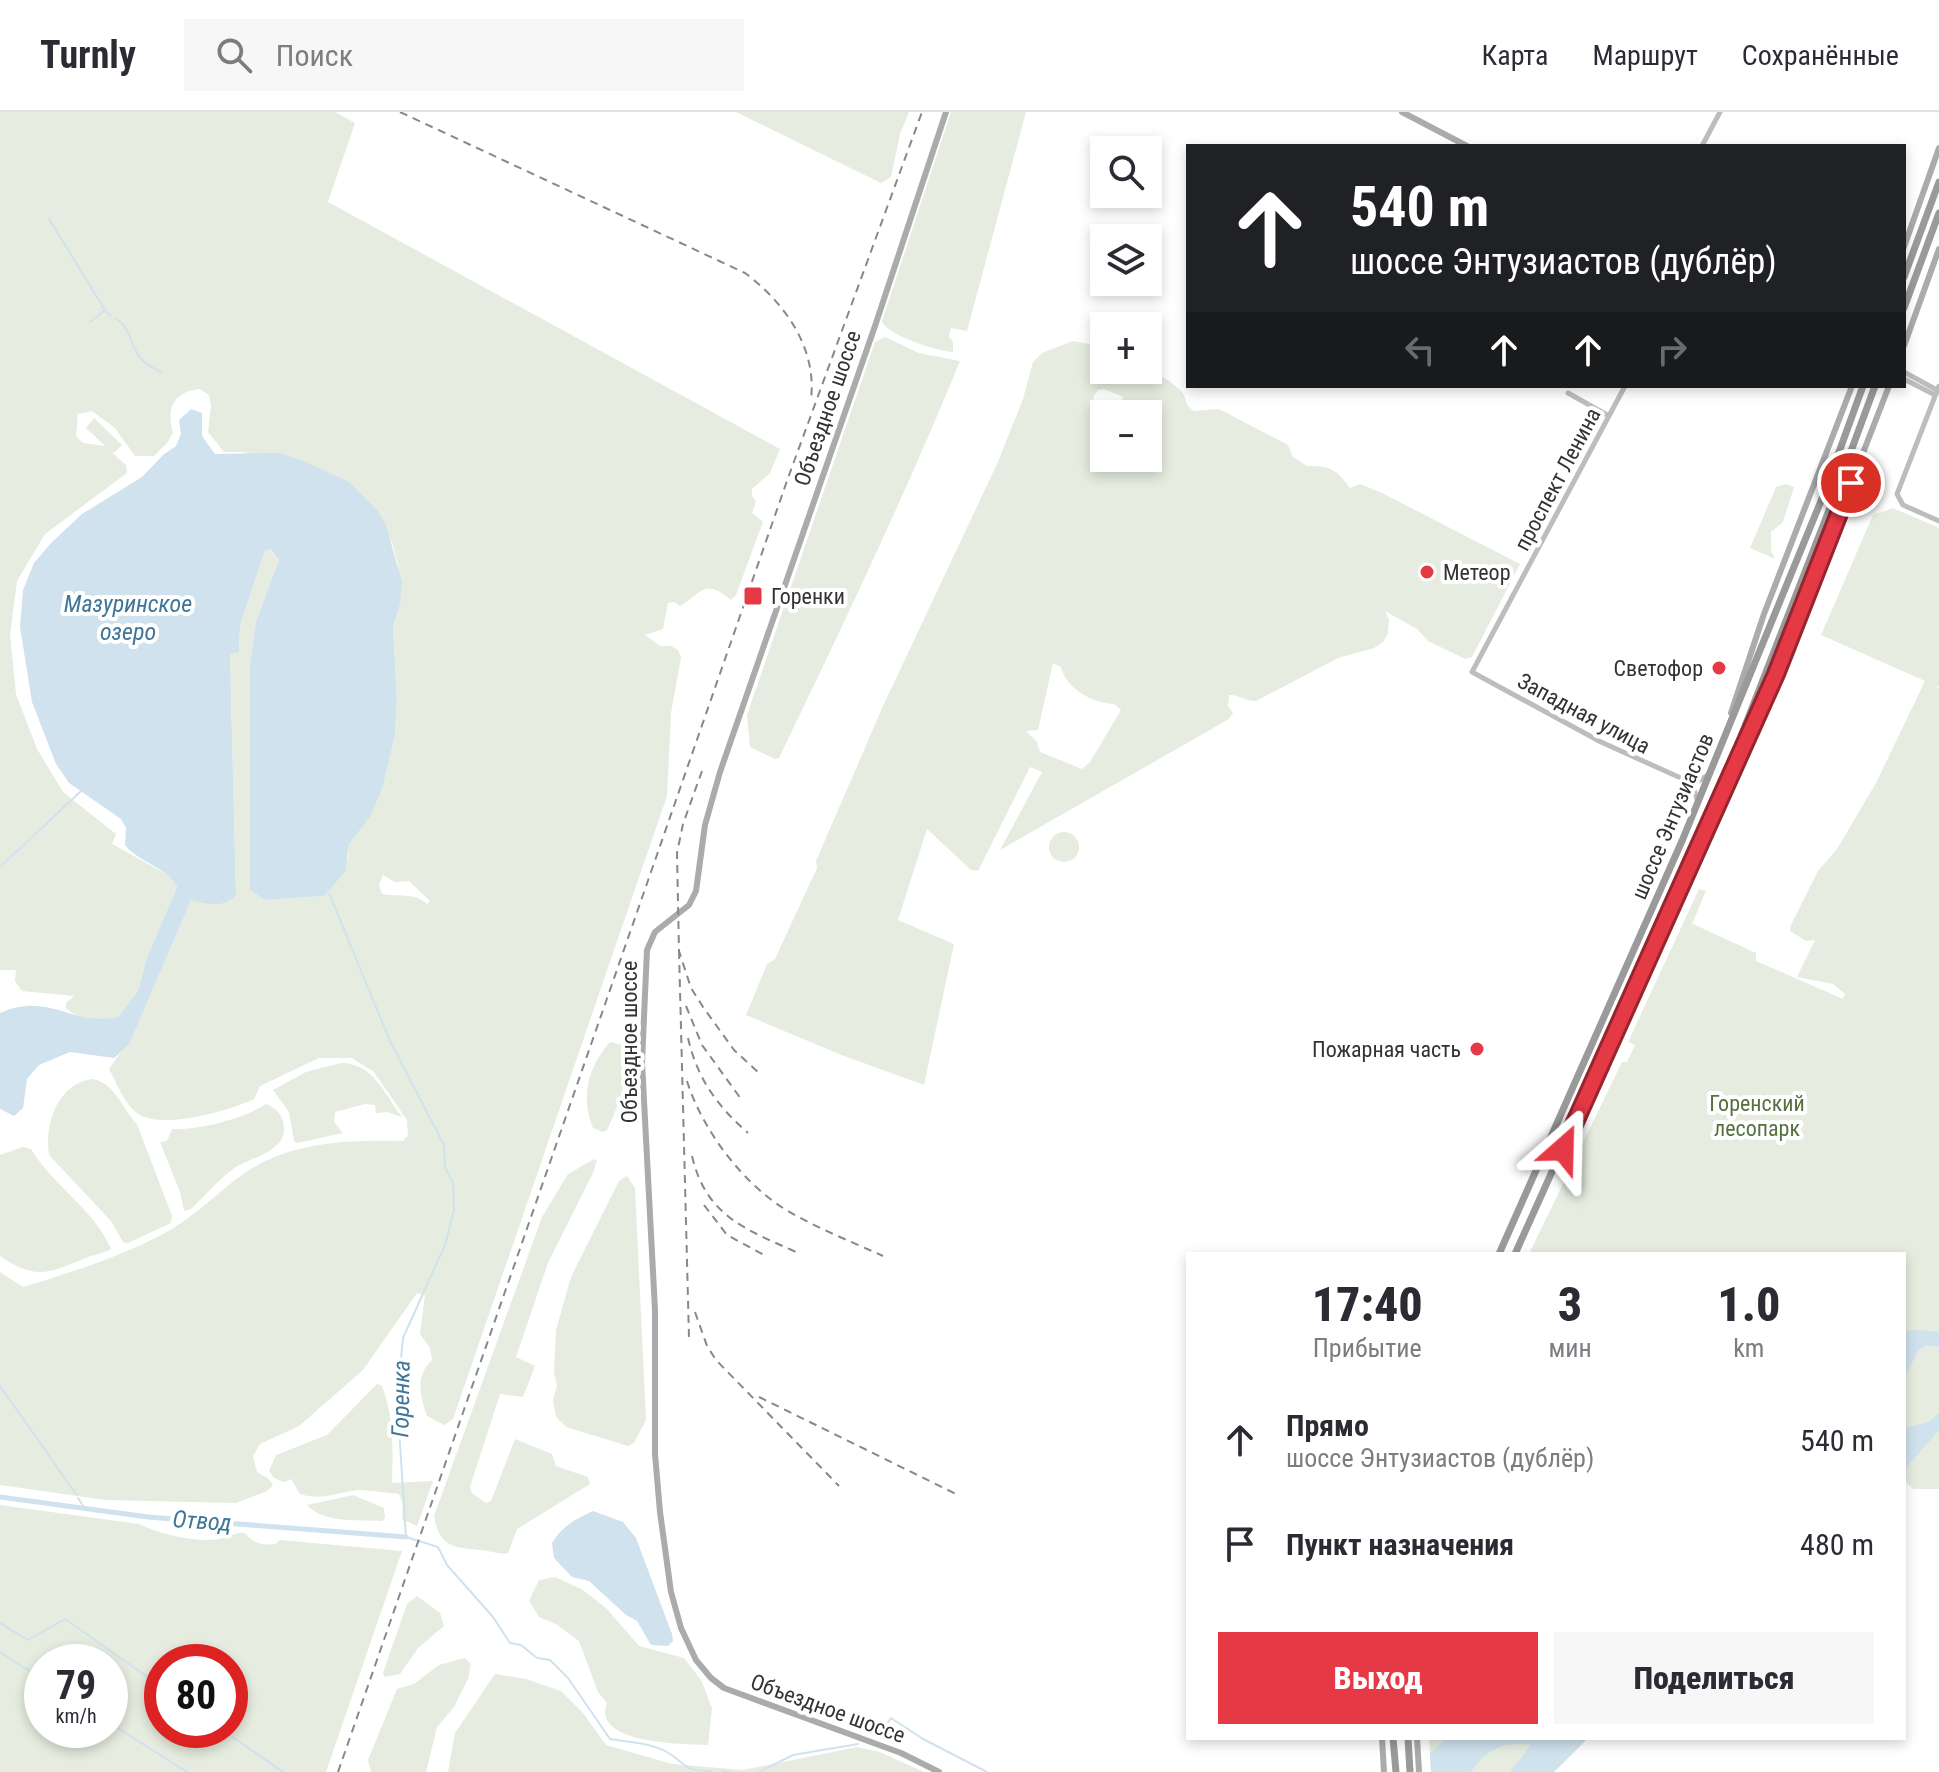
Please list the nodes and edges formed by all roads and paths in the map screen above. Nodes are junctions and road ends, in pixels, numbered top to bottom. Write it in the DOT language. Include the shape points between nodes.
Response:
graph roads {
  1 [pos="946,112"];
  2 [pos="1402,112"];
  3 [pos="1720,112"];
  4 [pos="1463,144"];
  5 [pos="1703,144"];
  6 [pos="1939,148"];
  7 [pos="1939,182"];
  8 [pos="1939,213"];
  9 [pos="1906,241"];
  10 [pos="1939,249"];
  11 [pos="1906,272"];
  12 [pos="1924,290"];
  13 [pos="1906,297"];
  14 [pos="1906,303"];
  15 [pos="1906,340"];
  16 [pos="1906,373"];
  17 [pos="1906,380"];
  18 [pos="1624,388"];
  19 [pos="1851,388"];
  20 [pos="1862,388"];
  21 [pos="1874,388"];
  22 [pos="1888,388"];
  23 [pos="1937,390"];
  24 [pos="1568,393"];
  25 [pos="1609,416"];
  26 [pos="1821,466"];
  27 [pos="1851,483"];
  28 [pos="1939,521"];
  29 [pos="1472,672"];
  30 [pos="1720,746"];
  31 [pos="1710,772"];
  32 [pos="1683,779"];
  33 [pos="1717,800"];
  34 [pos="1698,803"];
  35 [pos="1500,1252"];
  36 [pos="1516,1252"];
  37 [pos="1382,1740"];
  38 [pos="1393,1740"];
  39 [pos="1408,1740"];
  40 [pos="1417,1740"];
  41 [pos="939,1772"];
  42 [pos="1384,1772"];
  43 [pos="1396,1772"];
  44 [pos="1410,1772"];
  45 [pos="1419,1772"];
  1 -- 41 [label="main road, Объездное шоссе" via="720,772 705,825 696,891 689,905 650,940 642,1045 655,1310 656,1483 671,1592 686,1640 724,1688"];
  2 -- 4 [label="main road"];
  3 -- 5 [label="street"];
  6 -- 9 [label="main road"];
  7 -- 11 [label="highway"];
  8 -- 14 [label="highway, bridge"];
  10 -- 12 [label="main road"];
  12 -- 13 [label="main road"];
  12 -- 15 [label="main road"];
  16 -- 23 [label="street"];
  17 -- 23 [label="street"];
  18 -- 25 [label="street, проспект Ленина"];
  19 -- 26 [label="main road"];
  20 -- 30 [label="highway, шоссе Энтузиастов, bridge"];
  21 -- 33 [label="highway, шоссе Энтузиастов, bridge"];
  22 -- 27 [label="main road"];
  23 -- 28 [label="street" via="1897,494 1903,505"];
  24 -- 25 [label="street"];
  25 -- 29 [label="street, проспект Ленина"];
  26 -- 27 [label="main road" via="1845,462"];
  26 -- 30 [label="main road"];
  27 -- 33 [label="main road" via="1795,628"];
  29 -- 32 [label="street, Западная улица"];
  30 -- 31 [label="highway, шоссе Энтузиастов"];
  31 -- 32 [label="street" via="1699,781"];
  31 -- 34 [label="highway, шоссе Энтузиастов"];
  32 -- 34 [label="street" via="1693,787"];
  33 -- 36 [label="highway, шоссе Энтузиастов"];
  34 -- 35 [label="highway, шоссе Энтузиастов"];
  37 -- 42 [label="main road"];
  38 -- 43 [label="highway"];
  39 -- 44 [label="highway"];
  40 -- 45 [label="main road"];
}
